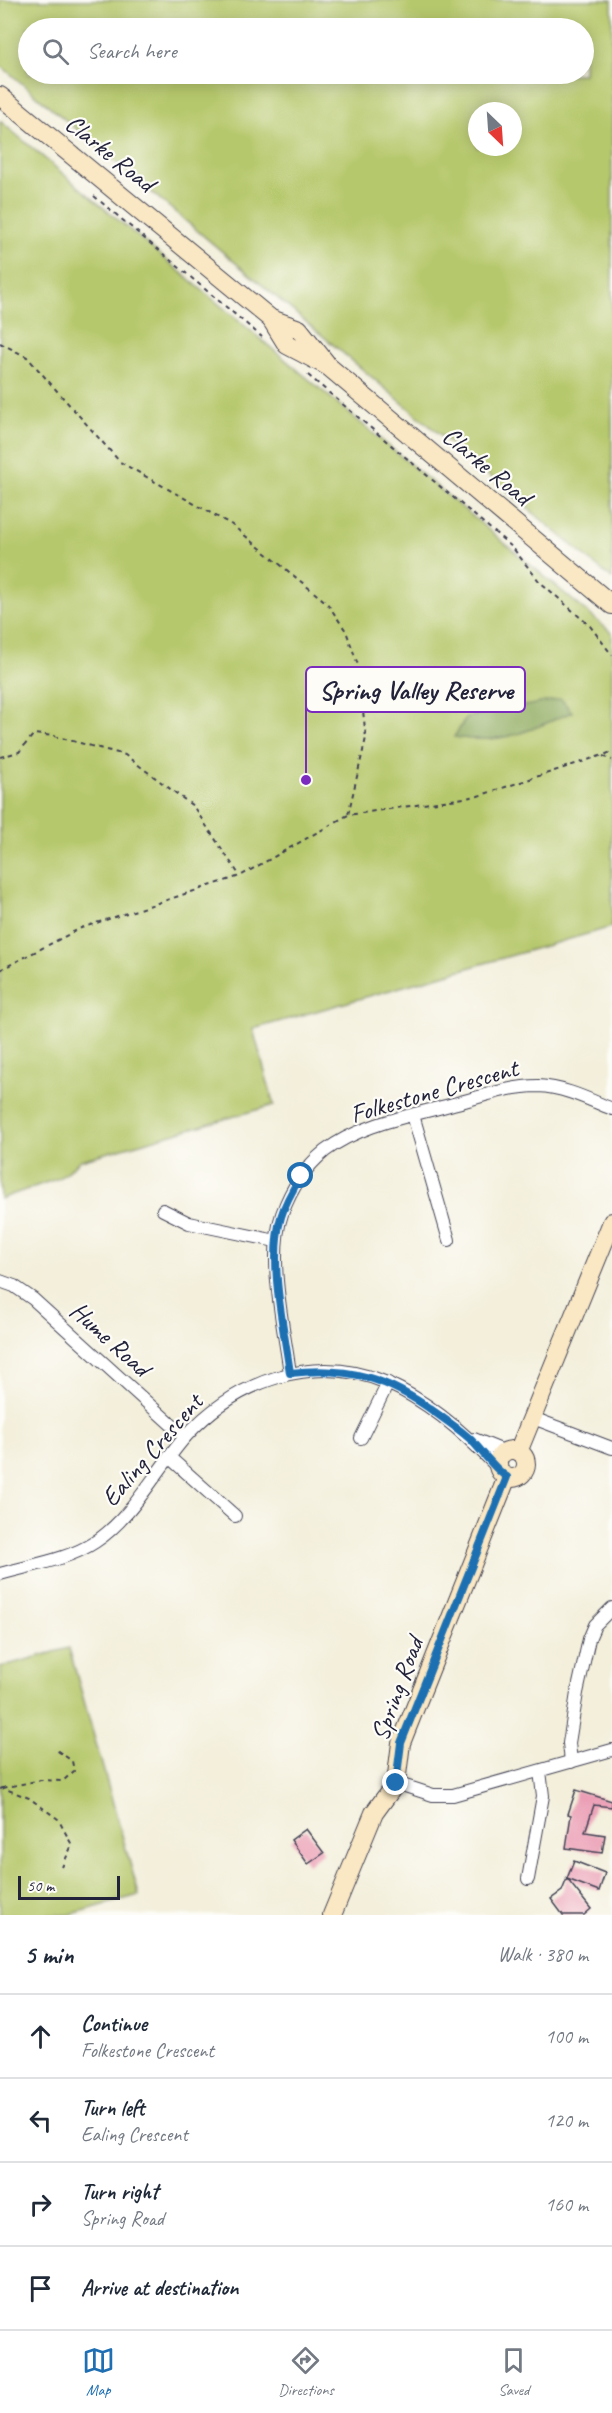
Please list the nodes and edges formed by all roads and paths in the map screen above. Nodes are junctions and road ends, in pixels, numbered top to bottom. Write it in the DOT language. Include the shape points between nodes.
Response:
graph roads {
  1 [pos="0,96"];
  2 [pos="92,194"];
  3 [pos="265,339"];
  4 [pos="0,343"];
  5 [pos="302,370"];
  6 [pos="612,605"];
  7 [pos="612,655"];
  8 [pos="612,752"];
  9 [pos="603,756"];
  10 [pos="0,757"];
  11 [pos="612,760"];
  12 [pos="348,815"];
  13 [pos="240,876"];
  14 [pos="0,970"];
  15 [pos="612,1108"];
  16 [pos="414,1115"];
  17 [pos="163,1210"];
  18 [pos="612,1222"];
  19 [pos="449,1240"];
  20 [pos="276,1241"];
  21 [pos="0,1281"];
  22 [pos="290,1373"];
  23 [pos="388,1383"];
  24 [pos="534,1418"];
  25 [pos="467,1436"];
  26 [pos="186,1437"];
  27 [pos="361,1438"];
  28 [pos="612,1448"];
  29 [pos="170,1457"];
  30 [pos="507,1463"];
  31 [pos="235,1516"];
  32 [pos="0,1574"];
  33 [pos="612,1608"];
  34 [pos="55,1749"];
  35 [pos="612,1750"];
  36 [pos="571,1762"];
  37 [pos="540,1772"];
  38 [pos="396,1783"];
  39 [pos="1,1788"];
  40 [pos="62,1867"];
  41 [pos="528,1879"];
  42 [pos="332,1915"];
  1 -- 6 [label="main road, Clarke Road" via="271,319 287,345 329,367"];
  2 -- 3 [label="path"];
  4 -- 12 [label="path" via="27,357 120,462 232,525 327,603 346,631 358,665 366,738"];
  5 -- 7 [label="path" via="512,547 539,581 590,626"];
  8 -- 9 [label="path"];
  9 -- 11 [label="path"];
  9 -- 12 [label="path" via="478,796"];
  10 -- 13 [label="path" via="19,752 34,734 125,755 193,806"];
  12 -- 13 [label="path"];
  13 -- 14 [label="path" via="81,928"];
  15 -- 16 [label="street, Folkestone Crescent" via="567,1091 526,1086"];
  16 -- 19 [label="street"];
  16 -- 20 [label="street, Folkestone Crescent" via="344,1139 313,1162 291,1192"];
  17 -- 20 [label="street" via="189,1223"];
  18 -- 24 [label="main road, Spring Road"];
  20 -- 22 [label="street, Folkestone Crescent"];
  21 -- 26 [label="street, Hume Road" via="33,1299"];
  22 -- 23 [label="street, Ealing Crescent" via="337,1371"];
  22 -- 26 [label="street, Ealing Crescent" via="236,1394"];
  23 -- 25 [label="street, Ealing Crescent"];
  23 -- 27 [label="street"];
  24 -- 28 [label="street"];
  24 -- 30 [label="main road, Spring Road"];
  25 -- 30 [label="street, Ealing Crescent"];
  25 -- 30 [label="street, Ealing Crescent"];
  26 -- 29 [label="street, Ealing Crescent"];
  29 -- 31 [label="street"];
  29 -- 32 [label="street, Ealing Crescent" via="117,1524 93,1543"];
  30 -- 38 [label="main road, Spring Road" via="401,1743"];
  33 -- 36 [label="street" via="595,1625 589,1639 569,1743"];
  34 -- 39 [label="path" via="72,1761 74,1771 63,1781 41,1780"];
  35 -- 36 [label="street"];
  36 -- 37 [label="street"];
  37 -- 38 [label="street" via="453,1795 433,1795"];
  37 -- 41 [label="street" via="543,1796"];
  38 -- 42 [label="main road, Spring Road" via="374,1813"];
  39 -- 40 [label="path" via="29,1798 58,1819 72,1845"];
}
